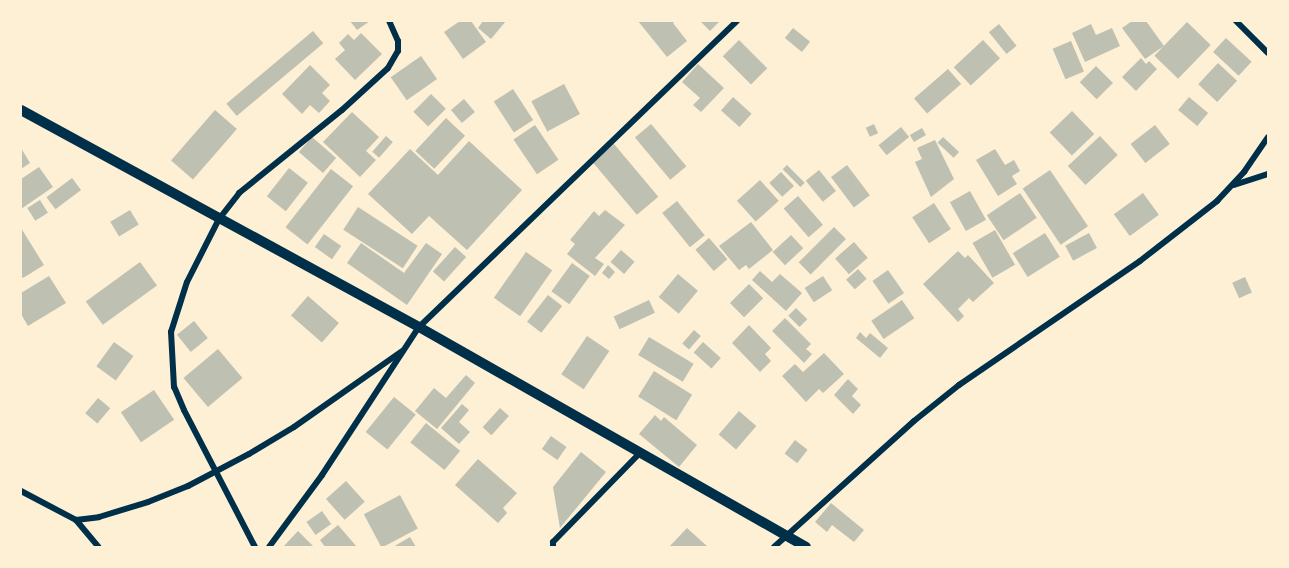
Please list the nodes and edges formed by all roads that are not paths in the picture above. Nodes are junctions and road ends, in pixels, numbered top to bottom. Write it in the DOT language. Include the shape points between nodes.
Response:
graph roads {
  1 [pos="389,21"];
  2 [pos="737,21"];
  3 [pos="1236,21"];
  4 [pos="1268,53"];
  5 [pos="24,115"];
  6 [pos="1268,137"];
  7 [pos="1268,174"];
  8 [pos="1233,185"];
  9 [pos="219,219"];
  10 [pos="419,327"];
  11 [pos="405,349"];
  12 [pos="640,453"];
  13 [pos="218,472"];
  14 [pos="21,491"];
  15 [pos="76,520"];
  16 [pos="784,536"];
  17 [pos="99,547"];
  18 [pos="255,547"];
  19 [pos="269,547"];
  20 [pos="553,547"];
  21 [pos="774,547"];
  22 [pos="806,547"];
  1 -- 9 [label="street" via="398,51 388,68 259,175"];
  2 -- 10 [label="street"];
  3 -- 4 [label="street"];
  5 -- 9 [label="street"];
  6 -- 8 [label="street"];
  7 -- 8 [label="street"];
  8 -- 16 [label="street" via="1140,261 959,385"];
  9 -- 10 [label="street"];
  9 -- 13 [label="street" via="187,282 171,332 174,387"];
  10 -- 11 [label="street"];
  10 -- 12 [label="street"];
  11 -- 13 [label="street" via="294,427"];
  11 -- 19 [label="street"];
  12 -- 16 [label="street"];
  12 -- 20 [label="street" via="553,542"];
  13 -- 15 [label="street" via="148,502"];
  13 -- 18 [label="street"];
  14 -- 15 [label="street"];
  15 -- 17 [label="street"];
  16 -- 21 [label="street"];
  16 -- 22 [label="street"];
}
